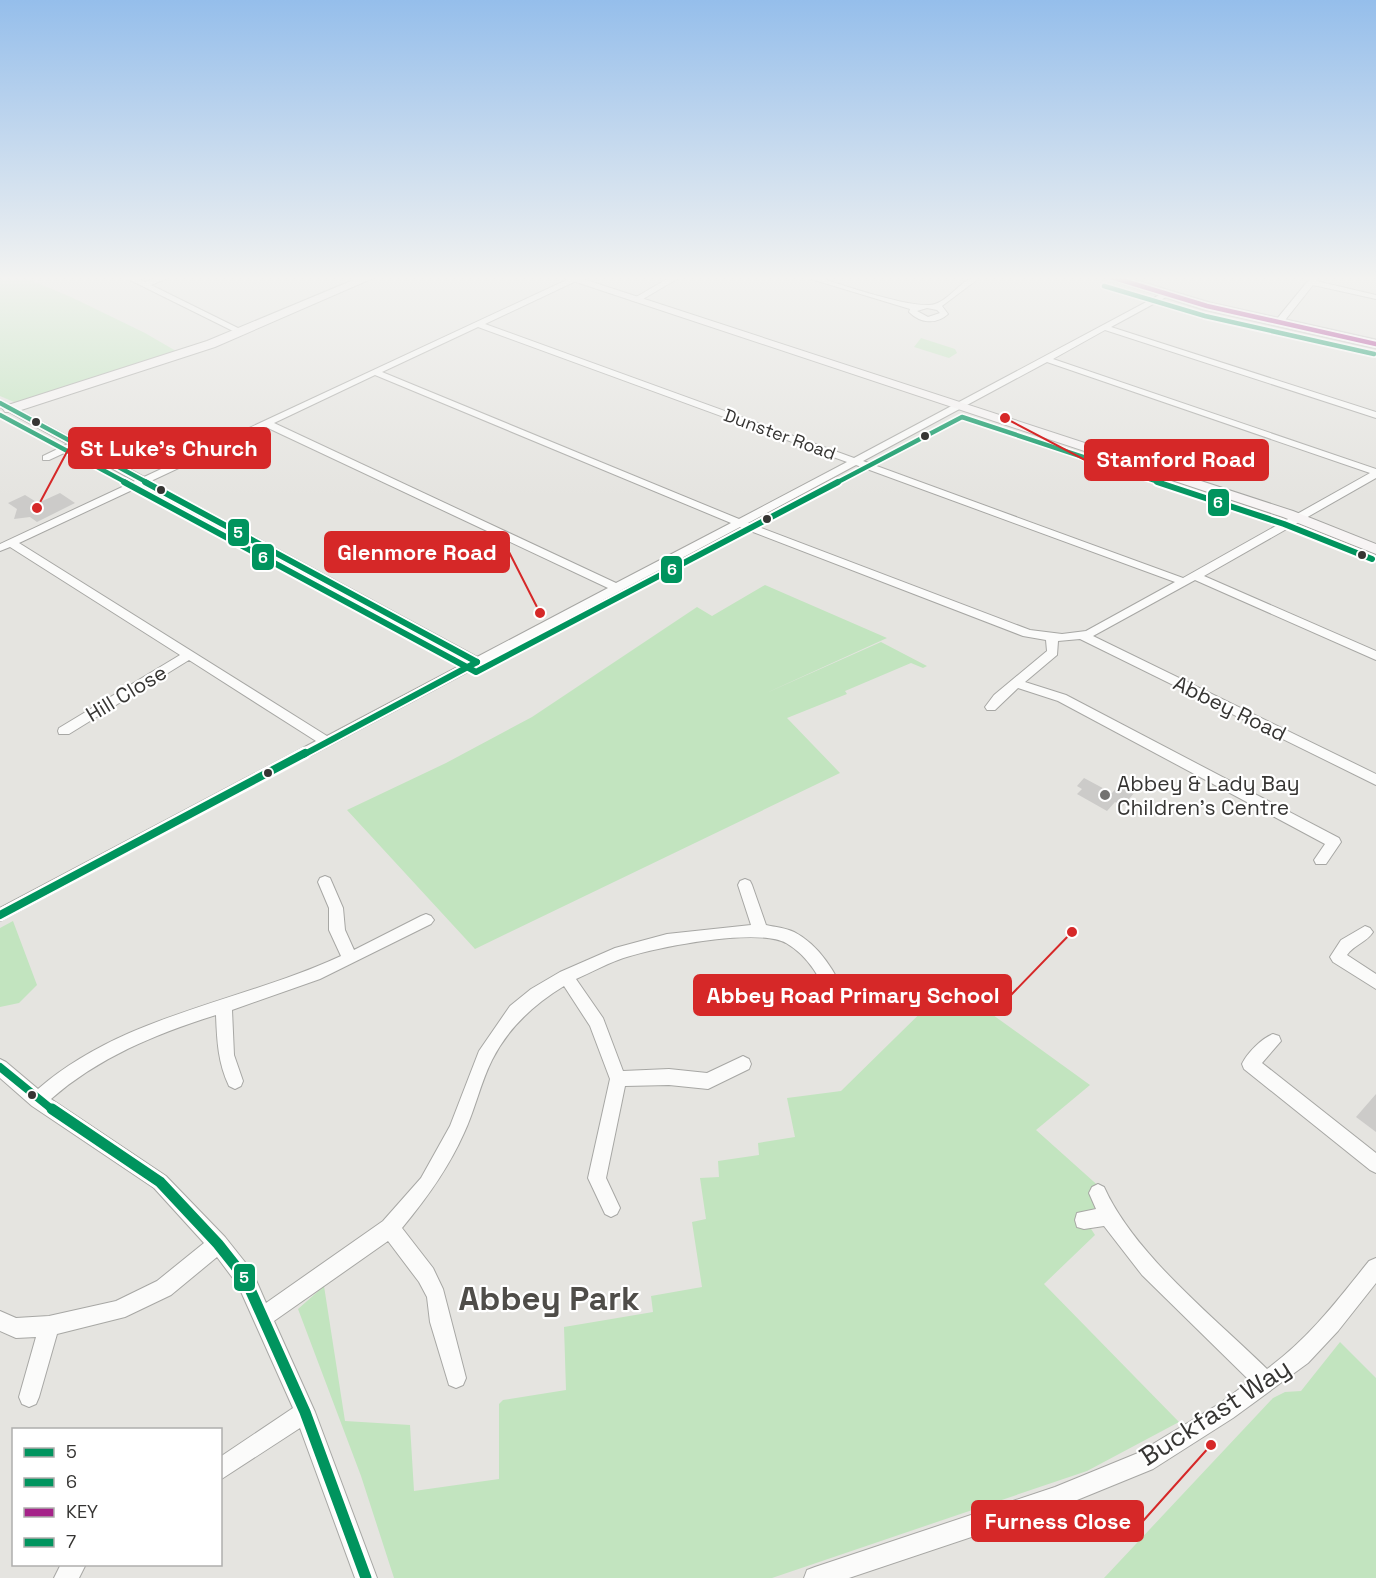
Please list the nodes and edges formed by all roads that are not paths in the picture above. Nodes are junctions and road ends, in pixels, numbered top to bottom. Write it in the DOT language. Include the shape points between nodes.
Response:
graph roads {
  1 [pos="195,350"];
  2 [pos="423,350"];
  3 [pos="548,350"];
  4 [pos="788,350"];
  5 [pos="1063,350"];
  6 [pos="1174,350"];
  7 [pos="1046,359"];
  8 [pos="375,372"];
  9 [pos="961,406"];
  10 [pos="3,408"];
  11 [pos="1376,415"];
  12 [pos="266,423"];
  13 [pos="75,444"];
  14 [pos="46,458"];
  15 [pos="855,462"];
  16 [pos="1376,473"];
  17 [pos="143,481"];
  18 [pos="85,493"];
  19 [pos="101,501"];
  20 [pos="1298,518"];
  21 [pos="740,523"];
  22 [pos="6,545"];
  23 [pos="1376,549"];
  24 [pos="1195,576"];
  25 [pos="1184,582"];
  26 [pos="616,588"];
  27 [pos="1083,636"];
  28 [pos="1052,637"];
  29 [pos="189,655"];
  30 [pos="1376,656"];
  31 [pos="477,662"];
  32 [pos="1016,683"];
  33 [pos="991,706"];
  34 [pos="64,731"];
  35 [pos="327,742"];
  36 [pos="1376,780"];
  37 [pos="1321,860"];
  38 [pos="325,882"];
  39 [pos="745,885"];
  40 [pos="0,915"];
  41 [pos="426,920"];
  42 [pos="760,930"];
  43 [pos="1365,932"];
  44 [pos="350,958"];
  45 [pos="566,977"];
  46 [pos="1376,982"];
  47 [pos="838,999"];
  48 [pos="224,1006"];
  49 [pos="1273,1041"];
  50 [pos="743,1064"];
  51 [pos="0,1067"];
  52 [pos="618,1079"];
  53 [pos="235,1081"];
  54 [pos="38,1100"];
  55 [pos="1376,1164"];
  56 [pos="1098,1193"];
  57 [pos="611,1208"];
  58 [pos="1108,1216"];
  59 [pos="1084,1220"];
  60 [pos="390,1228"];
  61 [pos="218,1244"];
  62 [pos="1376,1268"];
  63 [pos="264,1316"];
  64 [pos="0,1321"];
  65 [pos="49,1326"];
  66 [pos="456,1378"];
  67 [pos="1267,1383"];
  68 [pos="30,1397"];
  69 [pos="306,1412"];
  70 [pos="222,1469"];
  71 [pos="366,1578"];
  72 [pos="815,1578"];
  1 -- 10 [label="street"];
  2 -- 8 [label="street"];
  3 -- 15 [label="street, Dunster Road"];
  4 -- 9 [label="street"];
  5 -- 7 [label="street"];
  6 -- 11 [label="street"];
  7 -- 9 [label="street"];
  7 -- 16 [label="street"];
  8 -- 12 [label="street"];
  8 -- 21 [label="street"];
  9 -- 15 [label="street"];
  9 -- 20 [label="street"];
  10 -- 13 [label="street"];
  12 -- 17 [label="street"];
  12 -- 26 [label="street"];
  13 -- 14 [label="street"];
  13 -- 17 [label="street"];
  15 -- 21 [label="street"];
  15 -- 25 [label="street, Dunster Road"];
  16 -- 20 [label="street"];
  17 -- 19 [label="street"];
  17 -- 31 [label="street"];
  18 -- 19 [label="street"];
  19 -- 22 [label="street"];
  20 -- 23 [label="street"];
  20 -- 24 [label="street"];
  21 -- 26 [label="street"];
  21 -- 28 [label="street" via="1027,633"];
  22 -- 29 [label="street"];
  24 -- 25 [label="street"];
  24 -- 30 [label="street"];
  25 -- 27 [label="street"];
  26 -- 31 [label="street"];
  27 -- 28 [label="street"];
  27 -- 36 [label="street, Abbey Road"];
  28 -- 32 [label="street" via="1053,652"];
  29 -- 34 [label="street, Hill Close"];
  29 -- 35 [label="street"];
  31 -- 35 [label="street"];
  32 -- 33 [label="street"];
  32 -- 37 [label="street" via="1062,698 1334,842"];
  35 -- 40 [label="street"];
  38 -- 44 [label="street" via="336,908 337,930"];
  39 -- 42 [label="street"];
  41 -- 44 [label="street"];
  42 -- 45 [label="street" via="667,940 615,954"];
  42 -- 47 [label="street" via="789,937 814,956"];
  43 -- 46 [label="street" via="1346,944 1338,957"];
  44 -- 48 [label="street"];
  45 -- 52 [label="street" via="597,1023"];
  45 -- 60 [label="street" via="516,1011 485,1056 457,1130 426,1184"];
  48 -- 53 [label="street" via="226,1055"];
  48 -- 54 [label="street" via="130,1037 100,1052"];
  49 -- 55 [label="street" via="1250,1064"];
  50 -- 52 [label="street" via="708,1081 669,1077"];
  51 -- 54 [label="street"];
  52 -- 57 [label="street" via="597,1178"];
  54 -- 61 [label="street" via="160,1182"];
  56 -- 58 [label="street"];
  58 -- 59 [label="street"];
  58 -- 67 [label="street" via="1149,1268"];
  60 -- 63 [label="street"];
  60 -- 66 [label="street" via="426,1275 436,1296"];
  61 -- 63 [label="street" via="245,1278"];
  61 -- 65 [label="street" via="164,1288 118,1310"];
  62 -- 67 [label="street, Buckfast Way" via="1301,1356"];
  63 -- 69 [label="street"];
  64 -- 65 [label="street" via="16,1328"];
  65 -- 68 [label="street"];
  67 -- 72 [label="street, Buckfast Way" via="1145,1461 1055,1498"];
  69 -- 70 [label="street"];
  69 -- 71 [label="street"];
}
